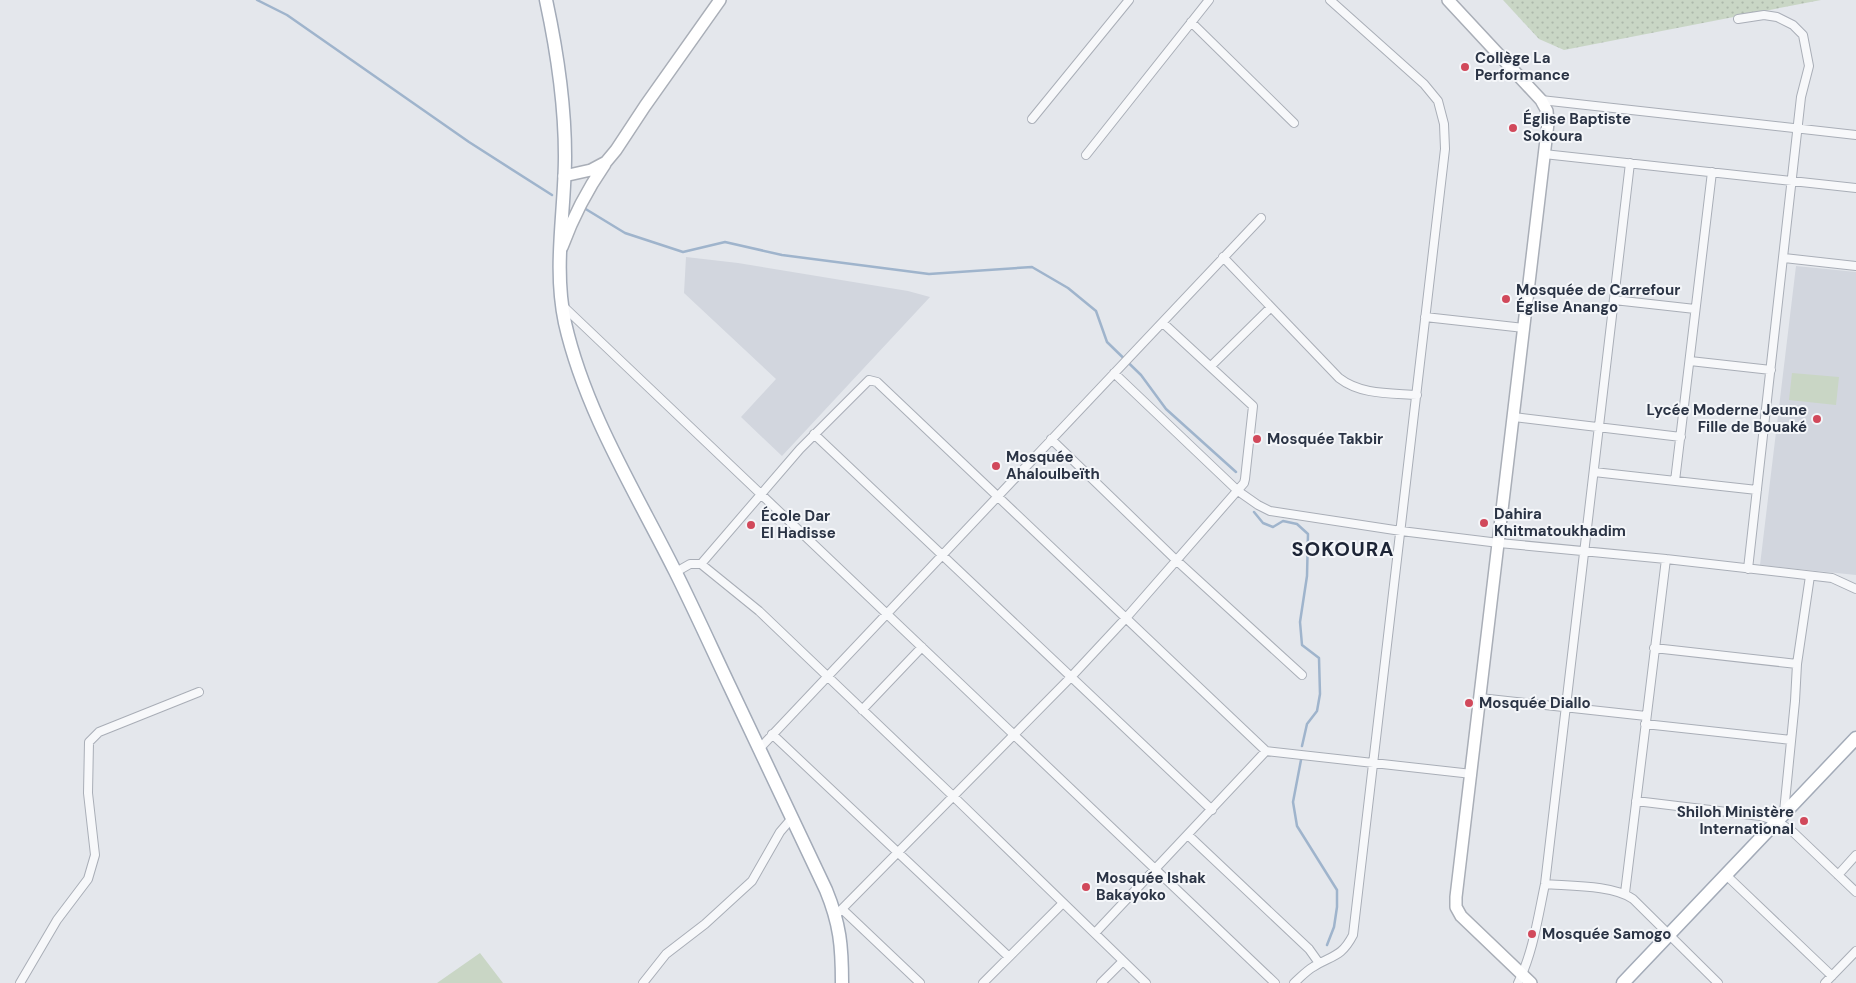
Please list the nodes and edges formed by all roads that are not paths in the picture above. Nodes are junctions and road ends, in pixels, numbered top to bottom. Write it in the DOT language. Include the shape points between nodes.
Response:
graph roads {
  1 [pos="546,0"];
  2 [pos="720,0"];
  3 [pos="1129,0"];
  4 [pos="1209,0"];
  5 [pos="1330,0"];
  6 [pos="1448,0"];
  7 [pos="1738,19"];
  8 [pos="1191,22"];
  9 [pos="1541,100"];
  10 [pos="1032,119"];
  11 [pos="1294,123"];
  12 [pos="1798,128"];
  13 [pos="1856,134"];
  14 [pos="1544,154"];
  15 [pos="1086,155"];
  16 [pos="606,162"];
  17 [pos="1630,163"];
  18 [pos="1712,172"];
  19 [pos="564,176"];
  20 [pos="1792,181"];
  21 [pos="1856,188"];
  22 [pos="1261,218"];
  23 [pos="559,257"];
  24 [pos="1223,257"];
  25 [pos="1784,258"];
  26 [pos="1856,266"];
  27 [pos="1614,300"];
  28 [pos="561,304"];
  29 [pos="1270,308"];
  30 [pos="1695,310"];
  31 [pos="1426,317"];
  32 [pos="1163,323"];
  33 [pos="1524,328"];
  34 [pos="1690,361"];
  35 [pos="1211,366"];
  36 [pos="1771,370"];
  37 [pos="1114,373"];
  38 [pos="1417,395"];
  39 [pos="1514,417"];
  40 [pos="1599,428"];
  41 [pos="814,434"];
  42 [pos="1680,437"];
  43 [pos="1051,439"];
  44 [pos="1594,472"];
  45 [pos="1675,481"];
  46 [pos="1757,490"];
  47 [pos="1238,491"];
  48 [pos="760,494"];
  49 [pos="998,496"];
  50 [pos="1401,531"];
  51 [pos="1499,543"];
  52 [pos="1584,551"];
  53 [pos="943,554"];
  54 [pos="1666,559"];
  55 [pos="1176,560"];
  56 [pos="701,564"];
  57 [pos="1748,569"];
  58 [pos="676,572"];
  59 [pos="1810,576"];
  60 [pos="1856,589"];
  61 [pos="886,614"];
  62 [pos="1126,618"];
  63 [pos="922,647"];
  64 [pos="1654,648"];
  65 [pos="1797,664"];
  66 [pos="1302,675"];
  67 [pos="827,677"];
  68 [pos="1071,677"];
  69 [pos="199,692"];
  70 [pos="1480,698"];
  71 [pos="1566,708"];
  72 [pos="862,710"];
  73 [pos="1646,720"];
  74 [pos="772,734"];
  75 [pos="1014,735"];
  76 [pos="1856,738"];
  77 [pos="1791,740"];
  78 [pos="758,749"];
  79 [pos="1266,751"];
  80 [pos="1374,763"];
  81 [pos="1472,774"];
  82 [pos="954,797"];
  83 [pos="1636,801"];
  84 [pos="1212,810"];
  85 [pos="1780,817"];
  86 [pos="792,818"];
  87 [pos="1188,835"];
  88 [pos="898,853"];
  89 [pos="1856,856"];
  90 [pos="1155,869"];
  91 [pos="1726,874"];
  92 [pos="1838,875"];
  93 [pos="1545,884"];
  94 [pos="1856,892"];
  95 [pos="1625,893"];
  96 [pos="1063,903"];
  97 [pos="839,912"];
  98 [pos="1095,933"];
  99 [pos="1668,935"];
  100 [pos="1856,951"];
  101 [pos="1009,957"];
  102 [pos="1124,960"];
  103 [pos="1319,963"];
  104 [pos="1832,976"];
  105 [pos="1520,979"];
  106 [pos="20,983"];
  107 [pos="643,983"];
  108 [pos="842,983"];
  109 [pos="920,983"];
  110 [pos="982,983"];
  111 [pos="1101,983"];
  112 [pos="1146,983"];
  113 [pos="1275,983"];
  114 [pos="1294,983"];
  115 [pos="1531,983"];
  116 [pos="1623,983"];
  117 [pos="1718,983"];
  118 [pos="1825,983"];
  1 -- 19 [label="main road" via="559,80"];
  2 -- 16 [label="street"];
  3 -- 10 [label="street"];
  4 -- 8 [label="street"];
  5 -- 31 [label="street" via="1424,84 1438,101 1444,124 1445,148"];
  6 -- 9 [label="street"];
  7 -- 12 [label="street" via="1764,15 1777,17 1803,34 1809,66"];
  8 -- 11 [label="street"];
  8 -- 15 [label="street"];
  9 -- 12 [label="street"];
  9 -- 14 [label="street" via="1547,111 1548,124"];
  12 -- 13 [label="street"];
  12 -- 20 [label="street"];
  14 -- 17 [label="street"];
  14 -- 33 [label="street"];
  16 -- 19 [label="street" via="591,170"];
  16 -- 23 [label="street" via="573,218"];
  17 -- 18 [label="street"];
  17 -- 27 [label="street"];
  18 -- 20 [label="street"];
  18 -- 30 [label="street"];
  19 -- 23 [label="main road"];
  20 -- 21 [label="street"];
  20 -- 25 [label="street"];
  22 -- 24 [label="street"];
  23 -- 28 [label="main road"];
  24 -- 29 [label="street"];
  24 -- 32 [label="street"];
  25 -- 26 [label="street"];
  25 -- 36 [label="street"];
  27 -- 30 [label="street"];
  27 -- 40 [label="street"];
  28 -- 48 [label="street"];
  28 -- 58 [label="main road" via="585,386 629,482"];
  29 -- 35 [label="street"];
  29 -- 38 [label="street" via="1348,385 1359,390"];
  30 -- 34 [label="street"];
  31 -- 33 [label="street"];
  31 -- 38 [label="street"];
  32 -- 35 [label="street"];
  32 -- 37 [label="street"];
  33 -- 39 [label="street"];
  34 -- 36 [label="street"];
  34 -- 42 [label="street"];
  35 -- 47 [label="street" via="1253,406 1245,479"];
  36 -- 46 [label="street"];
  37 -- 43 [label="street"];
  37 -- 47 [label="street"];
  38 -- 50 [label="street"];
  39 -- 40 [label="street"];
  39 -- 51 [label="street"];
  40 -- 42 [label="street"];
  40 -- 44 [label="street"];
  41 -- 48 [label="street"];
  41 -- 49 [label="street" via="869,380 873,380"];
  41 -- 53 [label="street"];
  42 -- 45 [label="street"];
  43 -- 49 [label="street"];
  43 -- 55 [label="street"];
  44 -- 45 [label="street"];
  44 -- 52 [label="street"];
  45 -- 46 [label="street"];
  46 -- 57 [label="street"];
  47 -- 50 [label="street" via="1270,511"];
  47 -- 55 [label="street"];
  48 -- 56 [label="street"];
  48 -- 61 [label="street"];
  49 -- 53 [label="street"];
  49 -- 62 [label="street"];
  50 -- 51 [label="street"];
  50 -- 80 [label="street"];
  51 -- 52 [label="street"];
  51 -- 70 [label="street"];
  52 -- 54 [label="street"];
  52 -- 71 [label="street"];
  53 -- 61 [label="street"];
  53 -- 68 [label="street"];
  54 -- 57 [label="street"];
  54 -- 64 [label="street"];
  55 -- 62 [label="street"];
  55 -- 66 [label="street"];
  56 -- 58 [label="street" via="690,564"];
  56 -- 67 [label="street" via="759,612"];
  57 -- 59 [label="street"];
  58 -- 78 [label="main road"];
  59 -- 60 [label="street" via="1832,578"];
  59 -- 65 [label="street"];
  61 -- 63 [label="street"];
  61 -- 67 [label="street"];
  62 -- 68 [label="street"];
  62 -- 79 [label="street"];
  63 -- 72 [label="street"];
  63 -- 75 [label="street"];
  64 -- 65 [label="street"];
  64 -- 73 [label="street"];
  65 -- 77 [label="street"];
  67 -- 72 [label="street"];
  67 -- 74 [label="street"];
  68 -- 75 [label="street"];
  68 -- 84 [label="street"];
  69 -- 106 [label="street" via="99,732 89,742 88,793 95,855 88,879 57,920"];
  70 -- 71 [label="street"];
  70 -- 81 [label="street"];
  71 -- 73 [label="street"];
  71 -- 93 [label="street"];
  72 -- 82 [label="street"];
  73 -- 77 [label="street"];
  73 -- 83 [label="street"];
  74 -- 78 [label="street"];
  74 -- 88 [label="street"];
  75 -- 82 [label="street"];
  75 -- 90 [label="street"];
  76 -- 85 [label="main road"];
  77 -- 85 [label="street"];
  78 -- 86 [label="main road"];
  79 -- 80 [label="street"];
  79 -- 84 [label="street"];
  80 -- 81 [label="street"];
  80 -- 103 [label="street" via="1353,935 1342,951"];
  81 -- 105 [label="street" via="1456,907"];
  82 -- 88 [label="street"];
  82 -- 96 [label="street"];
  83 -- 85 [label="street"];
  83 -- 95 [label="street"];
  84 -- 87 [label="street"];
  85 -- 91 [label="main road"];
  85 -- 92 [label="street"];
  86 -- 97 [label="main road"];
  86 -- 107 [label="street" via="780,832 752,881 666,954"];
  87 -- 90 [label="street"];
  87 -- 103 [label="street" via="1309,949"];
  88 -- 97 [label="street"];
  88 -- 101 [label="street"];
  89 -- 92 [label="street"];
  90 -- 98 [label="street"];
  90 -- 113 [label="street"];
  91 -- 99 [label="main road"];
  91 -- 104 [label="street"];
  92 -- 94 [label="street"];
  93 -- 95 [label="street"];
  93 -- 105 [label="street"];
  95 -- 99 [label="street"];
  96 -- 98 [label="street"];
  96 -- 101 [label="street"];
  97 -- 108 [label="main road"];
  97 -- 109 [label="street"];
  98 -- 102 [label="street"];
  99 -- 116 [label="main road"];
  99 -- 117 [label="street"];
  100 -- 104 [label="street"];
  101 -- 110 [label="street"];
  102 -- 111 [label="street"];
  102 -- 112 [label="street"];
  103 -- 114 [label="street"];
  104 -- 118 [label="street"];
  105 -- 115 [label="street"];
}
